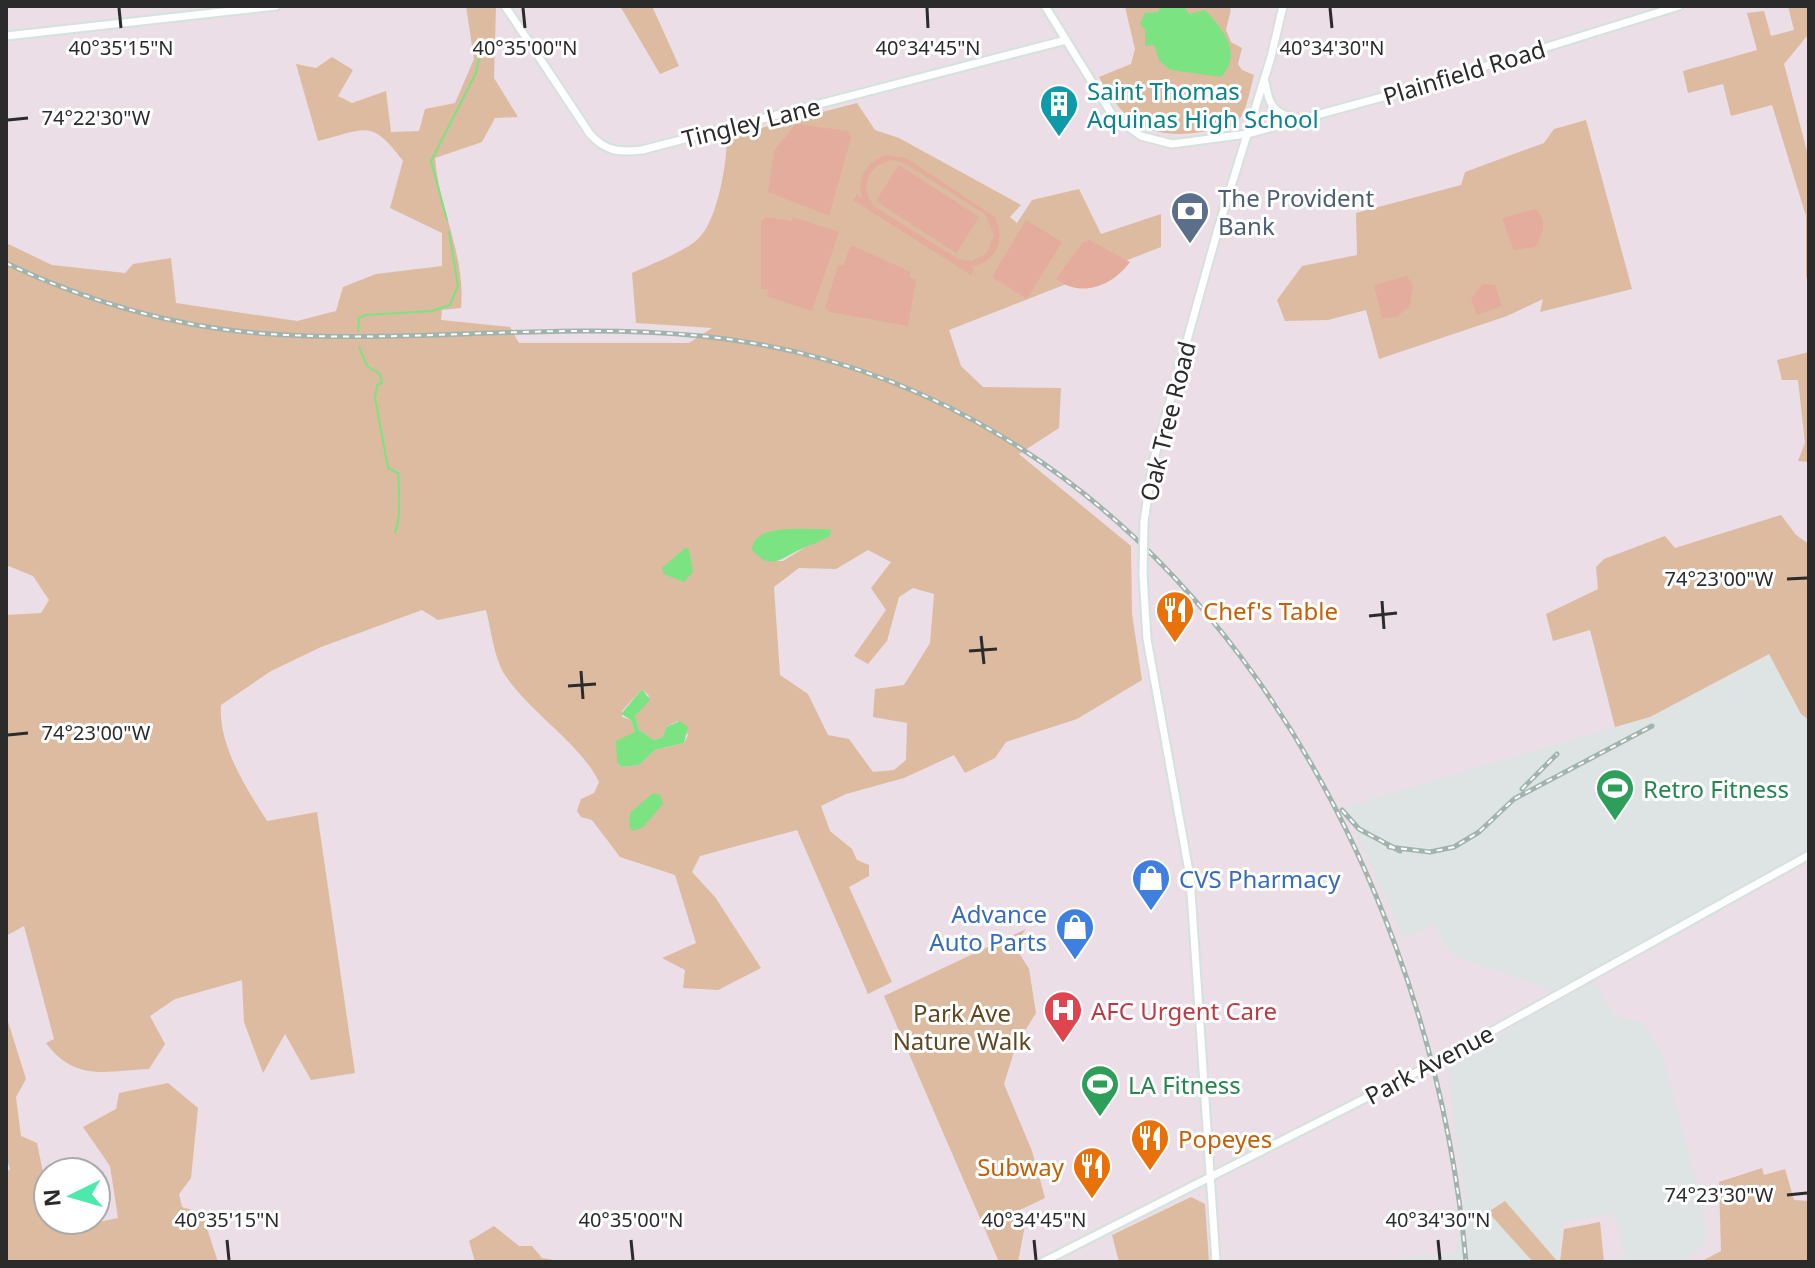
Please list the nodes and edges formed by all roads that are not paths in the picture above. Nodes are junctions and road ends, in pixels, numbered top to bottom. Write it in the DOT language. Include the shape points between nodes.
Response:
graph roads {
  1 [pos="276,6"];
  2 [pos="505,6"];
  3 [pos="1045,6"];
  4 [pos="1283,6"];
  5 [pos="1679,6"];
  6 [pos="6,36"];
  7 [pos="1066,40"];
  8 [pos="1264,79"];
  9 [pos="1299,119"];
  10 [pos="1247,134"];
  11 [pos="1809,855"];
  12 [pos="1211,1175"];
  13 [pos="1043,1262"];
  14 [pos="1216,1262"];
  1 -- 6 [label="street"];
  2 -- 7 [label="street, Tingley Lane" via="590,134 606,148 620,151 642,150"];
  3 -- 7 [label="street, Plainfield Road"];
  4 -- 8 [label="street, Oak Tree Road"];
  5 -- 9 [label="street, Plainfield Road"];
  7 -- 10 [label="street, Plainfield Road" via="1108,109 1141,136 1179,144"];
  8 -- 9 [label="street" via="1271,107"];
  8 -- 10 [label="street, Oak Tree Road"];
  9 -- 10 [label="street, Plainfield Road"];
  10 -- 12 [label="street, Oak Tree Road, bridge" via="1152,466 1144,522 1147,639 1185,846"];
  11 -- 12 [label="street, Park Avenue, bridge" via="1442,1059"];
  12 -- 13 [label="street, Park Avenue"];
  12 -- 14 [label="street, Oak Tree Road"];
}
